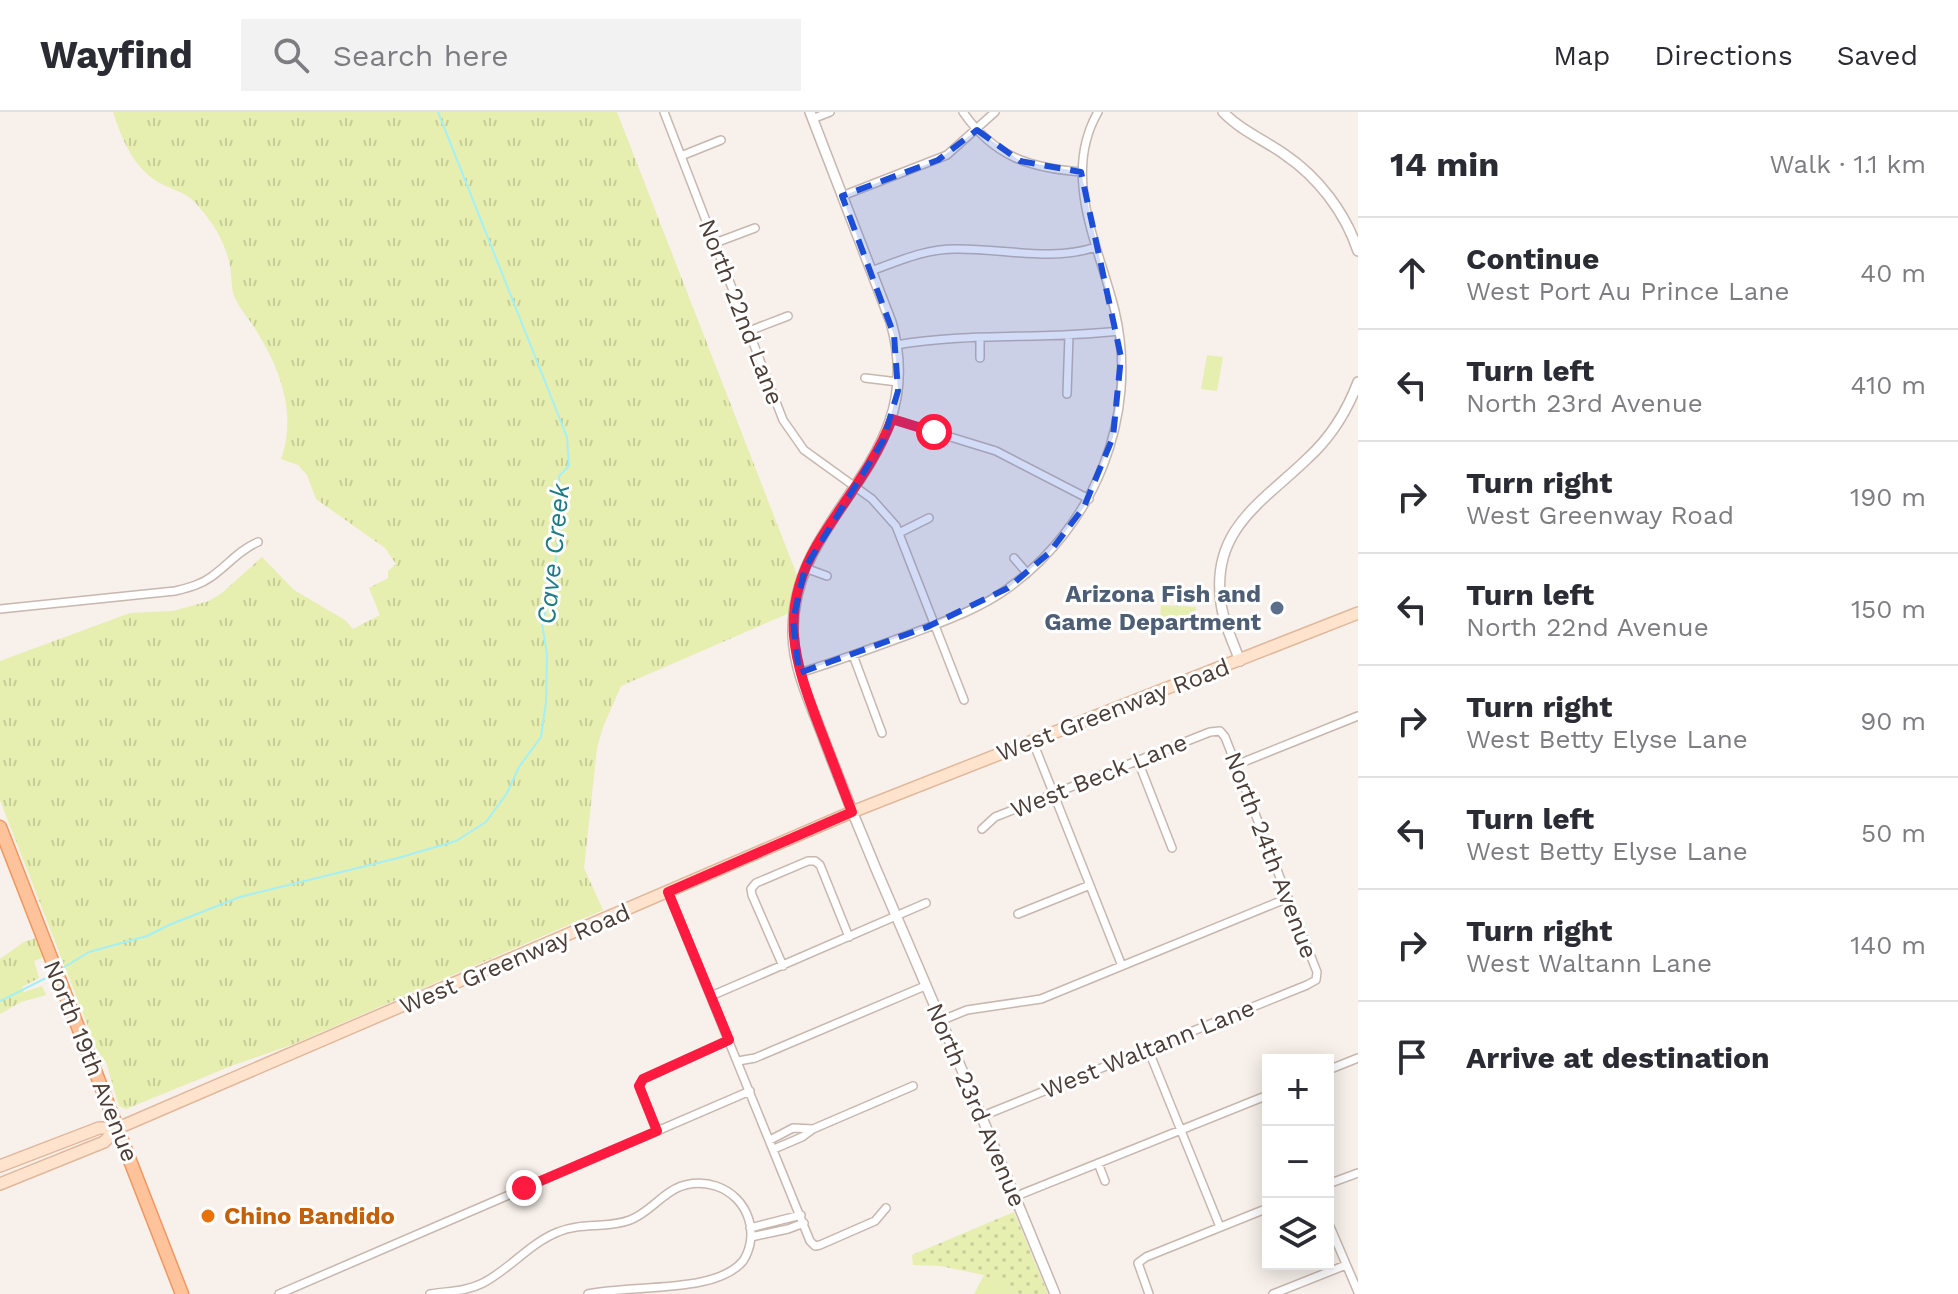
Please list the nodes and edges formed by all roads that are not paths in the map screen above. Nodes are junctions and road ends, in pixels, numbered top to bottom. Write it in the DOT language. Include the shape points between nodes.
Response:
graph roads {
  1 [pos="664,112"];
  2 [pos="830,112"];
  3 [pos="963,112"];
  4 [pos="995,112"];
  5 [pos="1098,112"];
  6 [pos="1223,112"];
  7 [pos="811,115"];
  8 [pos="977,130"];
  9 [pos="721,140"];
  10 [pos="681,156"];
  11 [pos="1081,172"];
  12 [pos="842,196"];
  13 [pos="755,228"];
  14 [pos="715,243"];
  15 [pos="1096,247"];
  16 [pos="1358,251"];
  17 [pos="871,271"];
  18 [pos="788,316"];
  19 [pos="749,331"];
  20 [pos="1118,331"];
  21 [pos="1069,335"];
  22 [pos="980,338"];
  23 [pos="896,345"];
  24 [pos="980,358"];
  25 [pos="865,378"];
  26 [pos="899,382"];
  27 [pos="1358,382"];
  28 [pos="1067,394"];
  29 [pos="892,419"];
  30 [pos="855,487"];
  31 [pos="1089,499"];
  32 [pos="929,518"];
  33 [pos="899,533"];
  34 [pos="258,542"];
  35 [pos="1014,558"];
  36 [pos="805,568"];
  37 [pos="1027,573"];
  38 [pos="827,576"];
  39 [pos="0,609"];
  40 [pos="1358,613"];
  41 [pos="935,624"];
  42 [pos="853,655"];
  43 [pos="1240,661"];
  44 [pos="799,673"];
  45 [pos="964,700"];
  46 [pos="1358,716"];
  47 [pos="1220,731"];
  48 [pos="882,733"];
  49 [pos="1033,742"];
  50 [pos="1138,761"];
  51 [pos="1236,765"];
  52 [pos="1054,794"];
  53 [pos="852,812"];
  54 [pos="0,827"];
  55 [pos="982,829"];
  56 [pos="1172,848"];
  57 [pos="1090,885"];
  58 [pos="668,892"];
  59 [pos="1288,898"];
  60 [pos="926,903"];
  61 [pos="1018,914"];
  62 [pos="896,916"];
  63 [pos="849,937"];
  64 [pos="783,966"];
  65 [pos="1122,966"];
  66 [pos="1316,980"];
  67 [pos="925,986"];
  68 [pos="711,996"];
  69 [pos="940,1021"];
  70 [pos="729,1040"];
  71 [pos="1148,1049"];
  72 [pos="1358,1058"];
  73 [pos="738,1061"];
  74 [pos="1334,1068"];
  75 [pos="913,1086"];
  76 [pos="750,1091"];
  77 [pos="1262,1097"];
  78 [pos="980,1117"];
  79 [pos="118,1128"];
  80 [pos="793,1128"];
  81 [pos="813,1129"];
  82 [pos="1180,1130"];
  83 [pos="657,1131"];
  84 [pos="798,1139"];
  85 [pos="770,1140"];
  86 [pos="774,1149"];
  87 [pos="1098,1163"];
  88 [pos="0,1166"];
  89 [pos="1358,1173"];
  90 [pos="1105,1181"];
  91 [pos="1334,1182"];
  92 [pos="0,1184"];
  93 [pos="1014,1197"];
  94 [pos="886,1208"];
  95 [pos="1262,1210"];
  96 [pos="802,1219"];
  97 [pos="1220,1227"];
  98 [pos="751,1232"];
  99 [pos="1334,1236"];
  100 [pos="1346,1265"];
  101 [pos="632,1292"];
  102 [pos="1358,1292"];
  103 [pos="182,1294"];
  104 [pos="279,1294"];
  105 [pos="430,1294"];
  106 [pos="588,1294"];
  107 [pos="1055,1294"];
  108 [pos="1149,1294"];
  109 [pos="1273,1294"];
  1 -- 10 [label="street, North 22nd Lane"];
  2 -- 7 [label="street, North 23rd Avenue"];
  3 -- 8 [label="street"];
  4 -- 8 [label="street"];
  5 -- 11 [label="street" via="1084,145"];
  6 -- 16 [label="street" via="1305,170 1344,220"];
  7 -- 12 [label="street, North 23rd Avenue"];
  8 -- 11 [label="street" via="1020,161"];
  8 -- 12 [label="street" via="938,160"];
  9 -- 10 [label="street"];
  10 -- 14 [label="street, North 22nd Lane"];
  11 -- 15 [label="street"];
  12 -- 17 [label="street, North 23rd Avenue"];
  13 -- 14 [label="street"];
  14 -- 19 [label="street, North 22nd Lane"];
  15 -- 17 [label="street" via="1059,254 939,250"];
  15 -- 20 [label="street"];
  17 -- 23 [label="street, North 23rd Avenue"];
  18 -- 19 [label="street"];
  19 -- 30 [label="street, North 22nd Lane" via="789,430 817,461"];
  20 -- 21 [label="street"];
  20 -- 31 [label="street" via="1119,406"];
  21 -- 22 [label="street"];
  21 -- 28 [label="street"];
  22 -- 23 [label="street"];
  22 -- 24 [label="street"];
  23 -- 26 [label="street, North 23rd Avenue"];
  25 -- 26 [label="street"];
  26 -- 29 [label="street, North 23rd Avenue"];
  27 -- 43 [label="street" via="1348,407 1321,445 1235,529 1220,589"];
  29 -- 30 [label="street, North 23rd Avenue"];
  29 -- 31 [label="street" via="996,451"];
  30 -- 33 [label="street, North 22nd Lane" via="881,507"];
  30 -- 36 [label="street, North 23rd Avenue"];
  31 -- 37 [label="street" via="1067,533"];
  32 -- 33 [label="street"];
  33 -- 41 [label="street, North 22nd Lane"];
  34 -- 39 [label="street" via="213,576 175,591"];
  35 -- 37 [label="street"];
  36 -- 38 [label="street"];
  36 -- 44 [label="street, North 23rd Avenue" via="793,620"];
  37 -- 41 [label="street" via="1001,593"];
  40 -- 43 [label="main road, West Greenway Road"];
  41 -- 42 [label="street"];
  41 -- 45 [label="street, North 22nd Lane"];
  42 -- 44 [label="street"];
  42 -- 48 [label="street"];
  43 -- 49 [label="main road, West Greenway Road"];
  44 -- 53 [label="street, North 23rd Avenue"];
  46 -- 51 [label="street"];
  47 -- 50 [label="street, West Beck Lane"];
  47 -- 51 [label="street, North 24th Avenue"];
  49 -- 52 [label="street"];
  49 -- 53 [label="main road, West Greenway Road"];
  50 -- 52 [label="street, West Beck Lane"];
  50 -- 56 [label="street"];
  51 -- 59 [label="street, North 24th Avenue"];
  52 -- 55 [label="street, West Beck Lane" via="995,817"];
  52 -- 57 [label="street"];
  53 -- 58 [label="main road, West Greenway Road"];
  53 -- 62 [label="street, North 23rd Avenue"];
  54 -- 79 [label="main road, North 19th Avenue"];
  57 -- 61 [label="street"];
  57 -- 65 [label="street"];
  58 -- 68 [label="street"];
  58 -- 79 [label="main road, West Greenway Road"];
  59 -- 65 [label="street"];
  59 -- 66 [label="street, North 24th Avenue"];
  60 -- 62 [label="street"];
  62 -- 63 [label="street"];
  62 -- 67 [label="street, North 23rd Avenue"];
  63 -- 64 [label="street"];
  63 -- 64 [label="street" via="815,861 756,883 752,895"];
  64 -- 68 [label="street"];
  65 -- 69 [label="street" via="1041,999 967,1010"];
  66 -- 71 [label="street, West Waltann Lane"];
  67 -- 69 [label="street, North 23rd Avenue"];
  67 -- 73 [label="street"];
  68 -- 70 [label="street"];
  69 -- 78 [label="street, North 23rd Avenue"];
  70 -- 73 [label="street"];
  70 -- 83 [label="street" via="643,1079 639,1086"];
  71 -- 78 [label="street, West Waltann Lane"];
  71 -- 82 [label="street"];
  72 -- 74 [label="street"];
  73 -- 76 [label="street"];
  75 -- 81 [label="street"];
  76 -- 83 [label="street"];
  76 -- 85 [label="street"];
  77 -- 82 [label="street"];
  78 -- 93 [label="street, North 23rd Avenue"];
  79 -- 88 [label="main road, West Greenway Road" via="99,1128"];
  79 -- 92 [label="main road, West Greenway Road" via="104,1142"];
  79 -- 103 [label="main road, North 19th Avenue"];
  80 -- 81 [label="street"];
  80 -- 84 [label="street"];
  80 -- 85 [label="street"];
  81 -- 84 [label="street"];
  82 -- 87 [label="street"];
  82 -- 97 [label="street"];
  83 -- 104 [label="street"];
  84 -- 86 [label="street"];
  85 -- 86 [label="street"];
  86 -- 96 [label="street"];
  87 -- 90 [label="street"];
  87 -- 93 [label="street"];
  89 -- 91 [label="street"];
  93 -- 107 [label="street, North 23rd Avenue"];
  94 -- 96 [label="street" via="875,1221 815,1246"];
  95 -- 97 [label="street"];
  96 -- 98 [label="street"];
  97 -- 108 [label="street" via="1138,1263"];
  98 -- 101 [label="street" via="746,1255 726,1279"];
  98 -- 105 [label="street" via="733,1195 712,1184 690,1184 670,1191 631,1220 551,1235 480,1284"];
  99 -- 100 [label="street"];
  100 -- 102 [label="street"];
  100 -- 109 [label="street"];
  101 -- 106 [label="street"];
}
